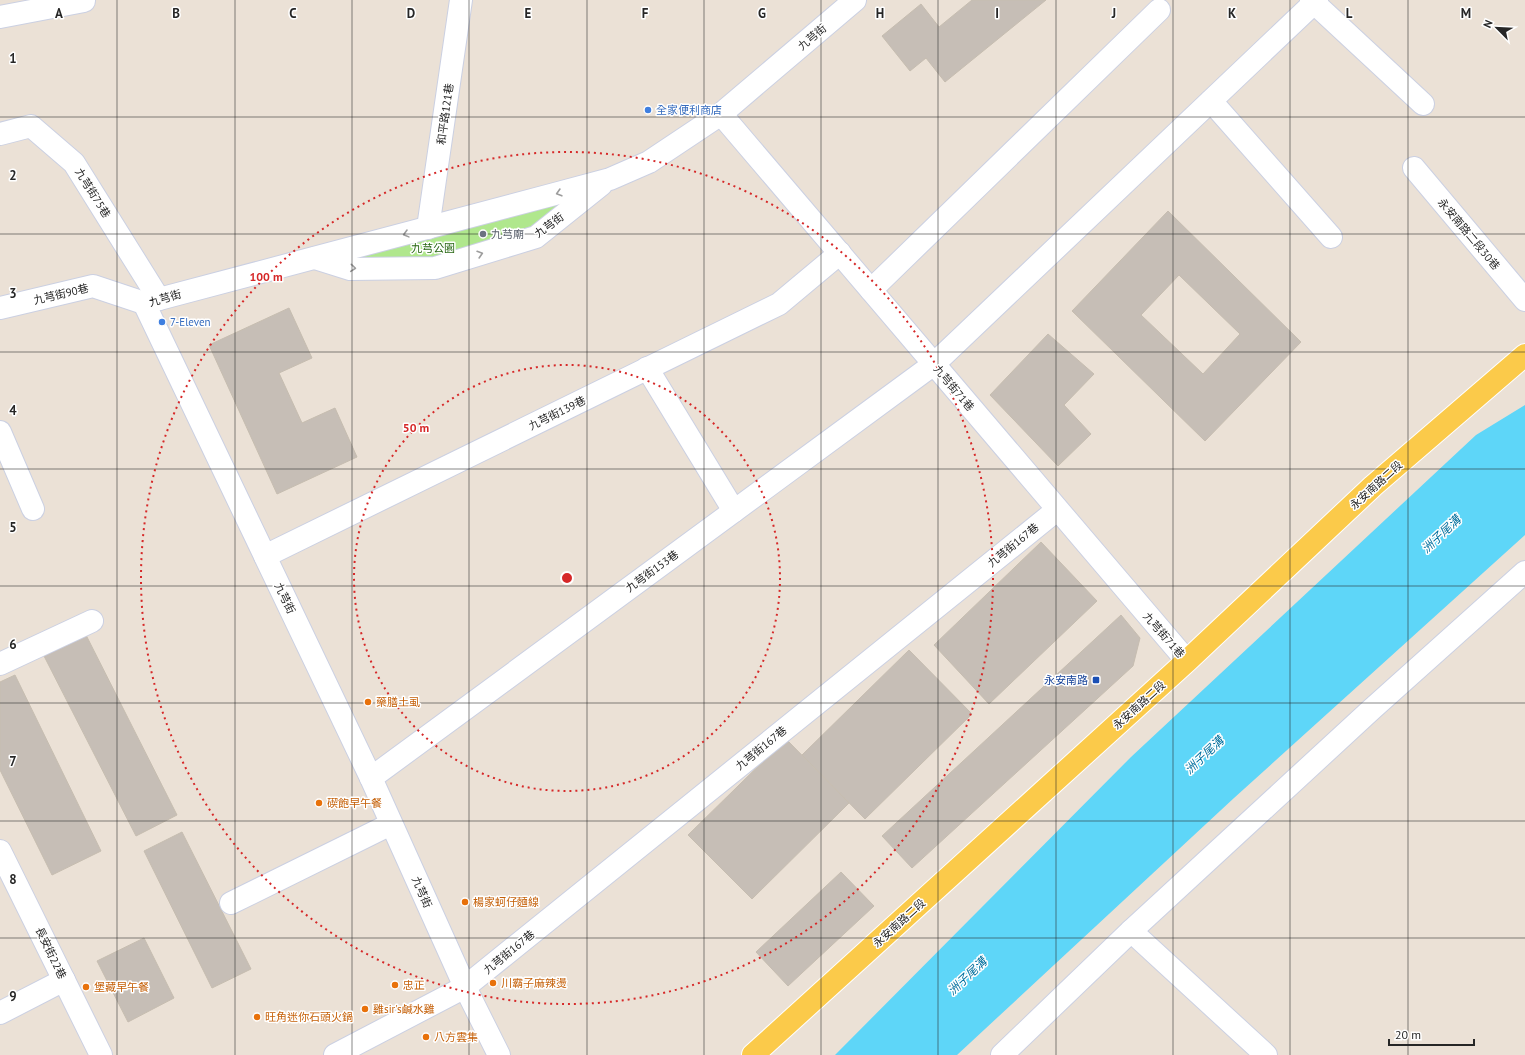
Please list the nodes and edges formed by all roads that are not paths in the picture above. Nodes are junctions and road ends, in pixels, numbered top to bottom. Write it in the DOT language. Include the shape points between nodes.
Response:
graph roads {
  1 [pos="84,0"];
  2 [pos="461,0"];
  3 [pos="855,0"];
  4 [pos="1314,1"];
  5 [pos="1159,10"];
  6 [pos="0,17"];
  7 [pos="1211,101"];
  8 [pos="1423,104"];
  9 [pos="721,114"];
  10 [pos="0,134"];
  11 [pos="1414,168"];
  12 [pos="610,179"];
  13 [pos="428,228"];
  14 [pos="1331,237"];
  15 [pos="840,254"];
  16 [pos="315,258"];
  17 [pos="871,290"];
  18 [pos="1525,300"];
  19 [pos="152,301"];
  20 [pos="0,308"];
  21 [pos="1525,355"];
  22 [pos="934,364"];
  23 [pos="647,368"];
  24 [pos="0,432"];
  25 [pos="34,509"];
  26 [pos="1057,510"];
  27 [pos="734,511"];
  28 [pos="265,556"];
  29 [pos="1525,572"];
  30 [pos="92,621"];
  31 [pos="1187,661"];
  32 [pos="0,664"];
  33 [pos="370,778"];
  34 [pos="391,824"];
  35 [pos="0,851"];
  36 [pos="231,903"];
  37 [pos="1131,931"];
  38 [pos="64,980"];
  39 [pos="465,987"];
  40 [pos="0,1014"];
  41 [pos="101,1055"];
  42 [pos="335,1055"];
  43 [pos="499,1055"];
  44 [pos="753,1055"];
  45 [pos="1002,1055"];
  46 [pos="1266,1055"];
  1 -- 6 [label="street"];
  2 -- 13 [label="street, 和平路121巷"];
  3 -- 9 [label="street, 九芎街"];
  4 -- 7 [label="street, 九芎街153巷"];
  4 -- 8 [label="street"];
  5 -- 17 [label="street"];
  7 -- 14 [label="street"];
  7 -- 22 [label="street, 九芎街153巷"];
  9 -- 12 [label="street, 九芎街" via="649,162"];
  9 -- 15 [label="street, 九芎街71巷"];
  10 -- 19 [label="street, 九芎街75巷" via="31,126 74,163"];
  11 -- 18 [label="street, 永安南路二段30巷"];
  12 -- 13 [label="street, 九芎街, one-way"];
  16 -- 12 [label="street, 九芎街, one-way" via="350,268 435,268 536,237"];
  13 -- 16 [label="street, 九芎街, one-way"];
  15 -- 17 [label="street, 九芎街71巷"];
  15 -- 23 [label="street, 九芎街139巷" via="779,304"];
  16 -- 19 [label="street, 九芎街"];
  17 -- 22 [label="street, 九芎街71巷"];
  19 -- 20 [label="street, 九芎街90巷" via="93,286"];
  19 -- 28 [label="street, 九芎街"];
  21 -- 31 [label="main road, 永安南路二段" via="1373,486"];
  22 -- 26 [label="street, 九芎街71巷"];
  22 -- 27 [label="street, 九芎街153巷"];
  23 -- 27 [label="street"];
  23 -- 28 [label="street, 九芎街139巷"];
  24 -- 25 [label="street"];
  26 -- 31 [label="street, 九芎街71巷"];
  26 -- 39 [label="street, 九芎街167巷"];
  27 -- 33 [label="street, 九芎街153巷"];
  28 -- 33 [label="street, 九芎街"];
  29 -- 37 [label="street"];
  30 -- 32 [label="street"];
  31 -- 44 [label="main road, 永安南路二段"];
  33 -- 34 [label="street, 九芎街"];
  34 -- 36 [label="street"];
  34 -- 39 [label="street, 九芎街"];
  35 -- 38 [label="street, 長安街22巷"];
  37 -- 45 [label="street"];
  37 -- 46 [label="street"];
  38 -- 40 [label="street"];
  38 -- 41 [label="street, 長安街22巷"];
  39 -- 42 [label="street, 九芎街167巷"];
  39 -- 43 [label="street, 九芎街"];
}
